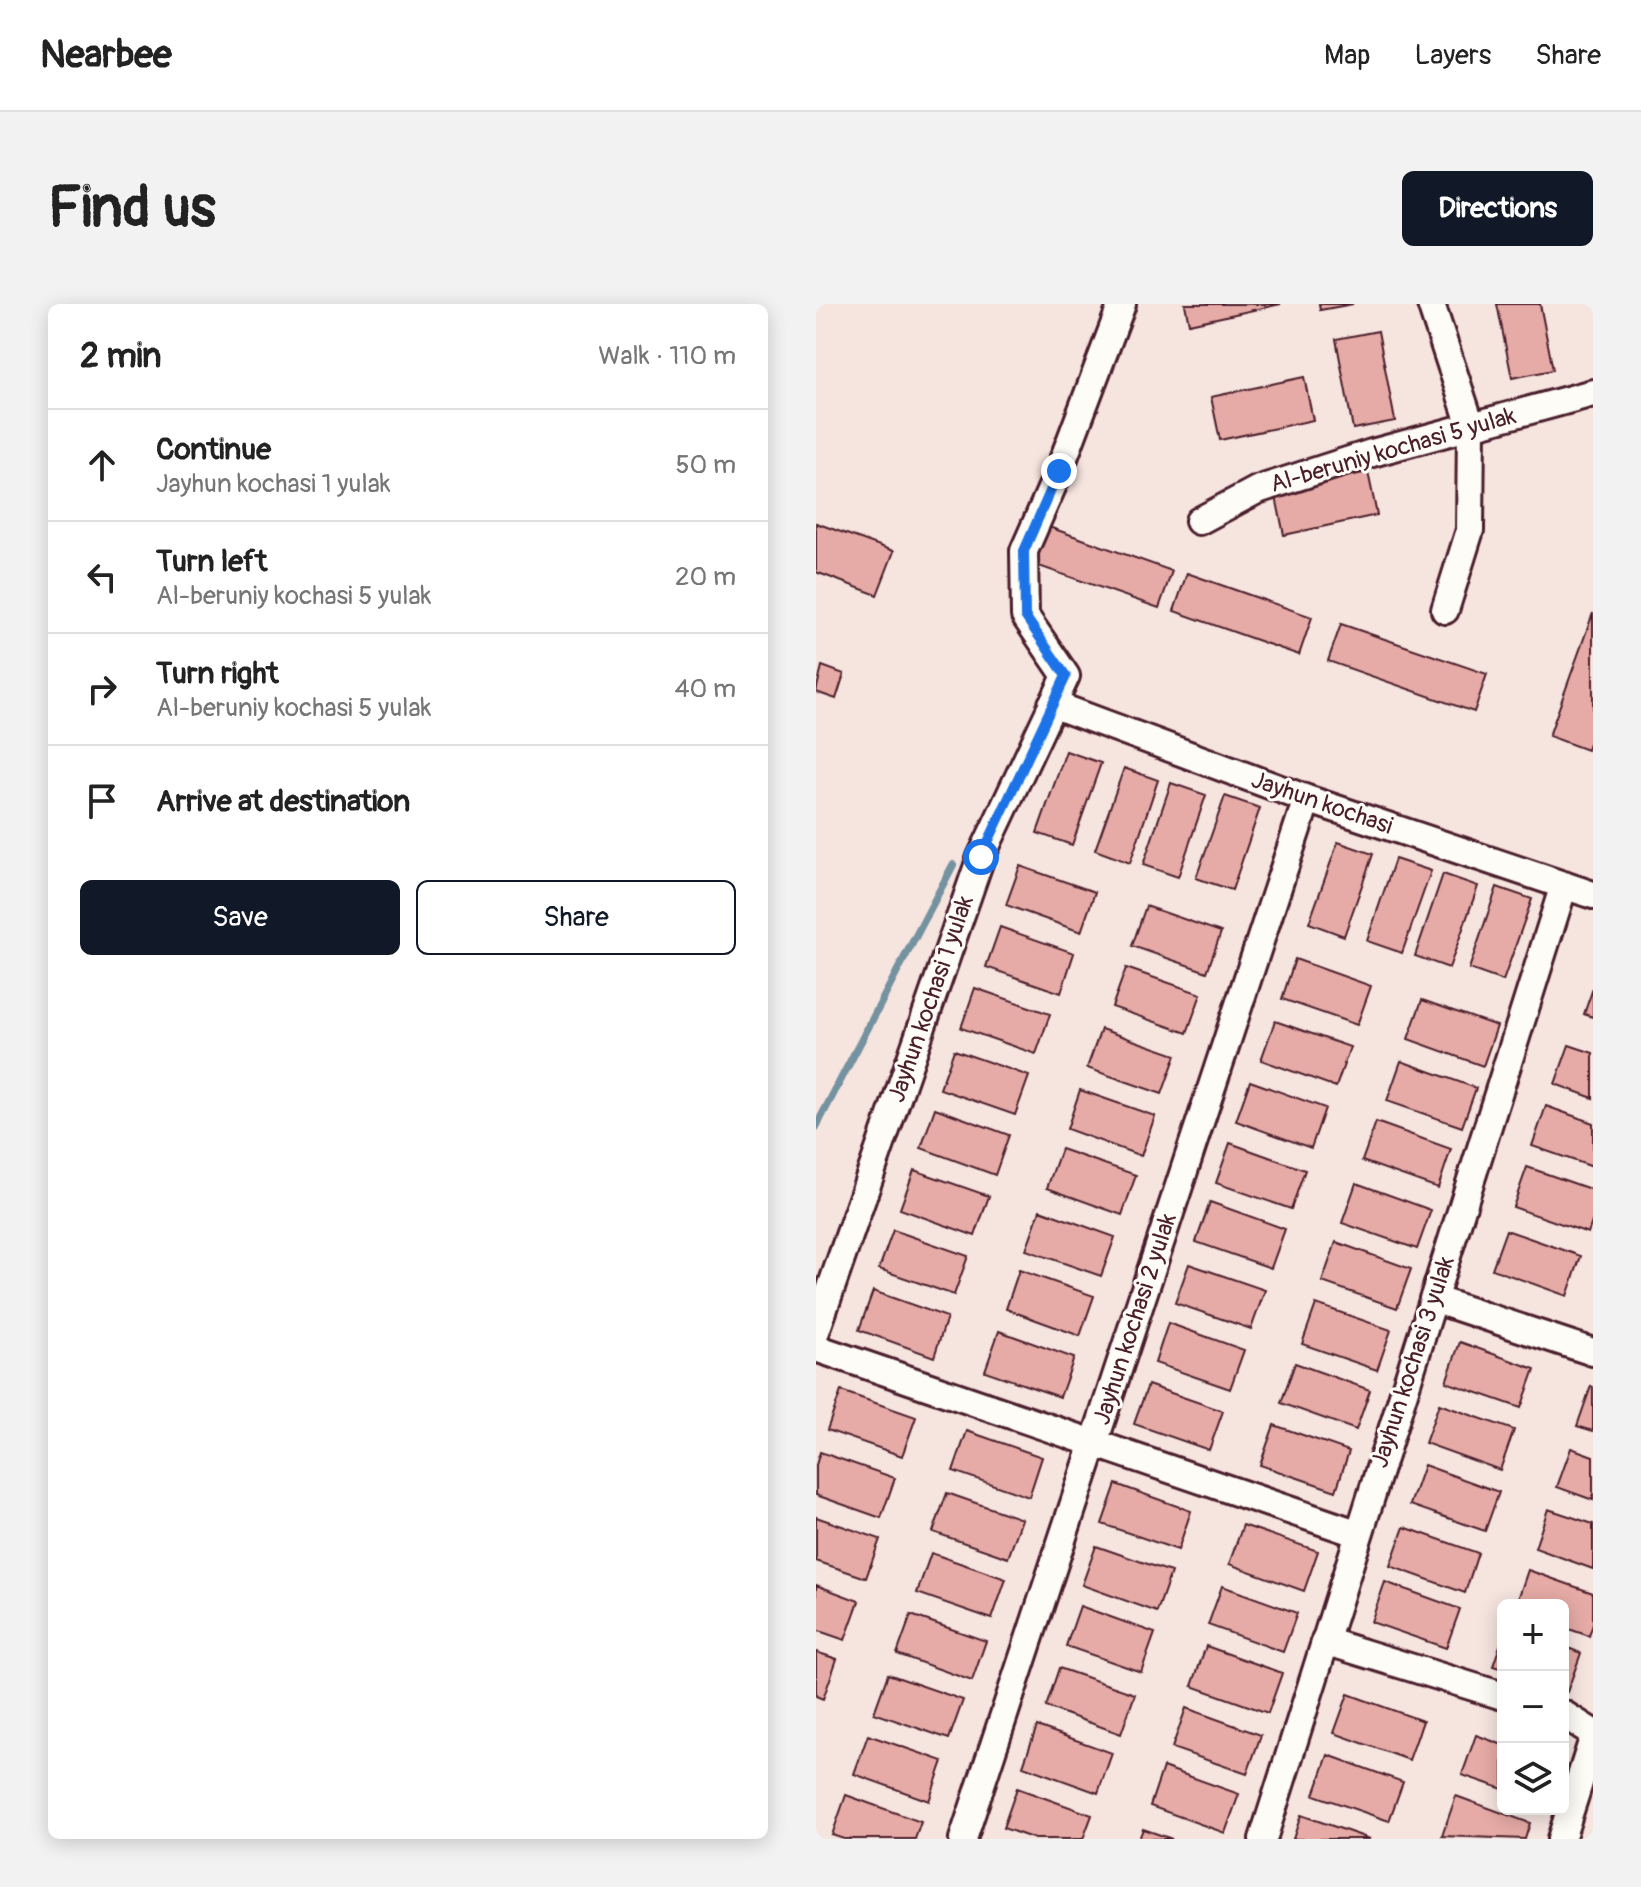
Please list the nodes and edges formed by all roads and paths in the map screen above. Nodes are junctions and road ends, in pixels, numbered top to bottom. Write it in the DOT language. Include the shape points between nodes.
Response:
graph roads {
  1 [pos="1122,304"];
  2 [pos="1431,304"];
  3 [pos="1593,393"];
  4 [pos="1471,426"];
  5 [pos="1199,521"];
  6 [pos="1445,610"];
  7 [pos="1052,704"];
  8 [pos="1307,799"];
  9 [pos="1564,885"];
  10 [pos="1593,895"];
  11 [pos="1433,1299"];
  12 [pos="816,1331"];
  13 [pos="816,1348"];
  14 [pos="1593,1352"];
  15 [pos="1094,1443"];
  16 [pos="1359,1534"];
  17 [pos="1325,1641"];
  18 [pos="1497,1694"];
  19 [pos="1569,1718"];
  20 [pos="1593,1733"];
  21 [pos="1593,1739"];
  22 [pos="963,1839"];
  23 [pos="1263,1839"];
  24 [pos="1561,1839"];
  1 -- 7 [label="street, Jayhun kochasi 1 yulak" via="1024,551 1025,616 1066,676"];
  2 -- 4 [label="street"];
  3 -- 4 [label="street, Al-beruniy kochasi 5 yulak"];
  4 -- 5 [label="street, Al-beruniy kochasi 5 yulak" via="1257,490"];
  4 -- 6 [label="street" via="1470,530"];
  7 -- 8 [label="street, Jayhun kochasi"];
  7 -- 12 [label="street, Jayhun kochasi 1 yulak" via="981,857"];
  8 -- 9 [label="street, Jayhun kochasi"];
  8 -- 15 [label="street, Jayhun kochasi 2 yulak"];
  9 -- 10 [label="street, Jayhun kochasi"];
  9 -- 11 [label="street, Jayhun kochasi 3 yulak"];
  11 -- 14 [label="street"];
  11 -- 16 [label="street, Jayhun kochasi 3 yulak"];
  13 -- 15 [label="street"];
  15 -- 16 [label="street"];
  15 -- 22 [label="street, Jayhun kochasi 2 yulak"];
  16 -- 17 [label="street, Jayhun kochasi 3 yulak"];
  17 -- 18 [label="street"];
  17 -- 23 [label="street, Jayhun kochasi 3 yulak"];
  19 -- 20 [label="street"];
  21 -- 24 [label="street"];
}
